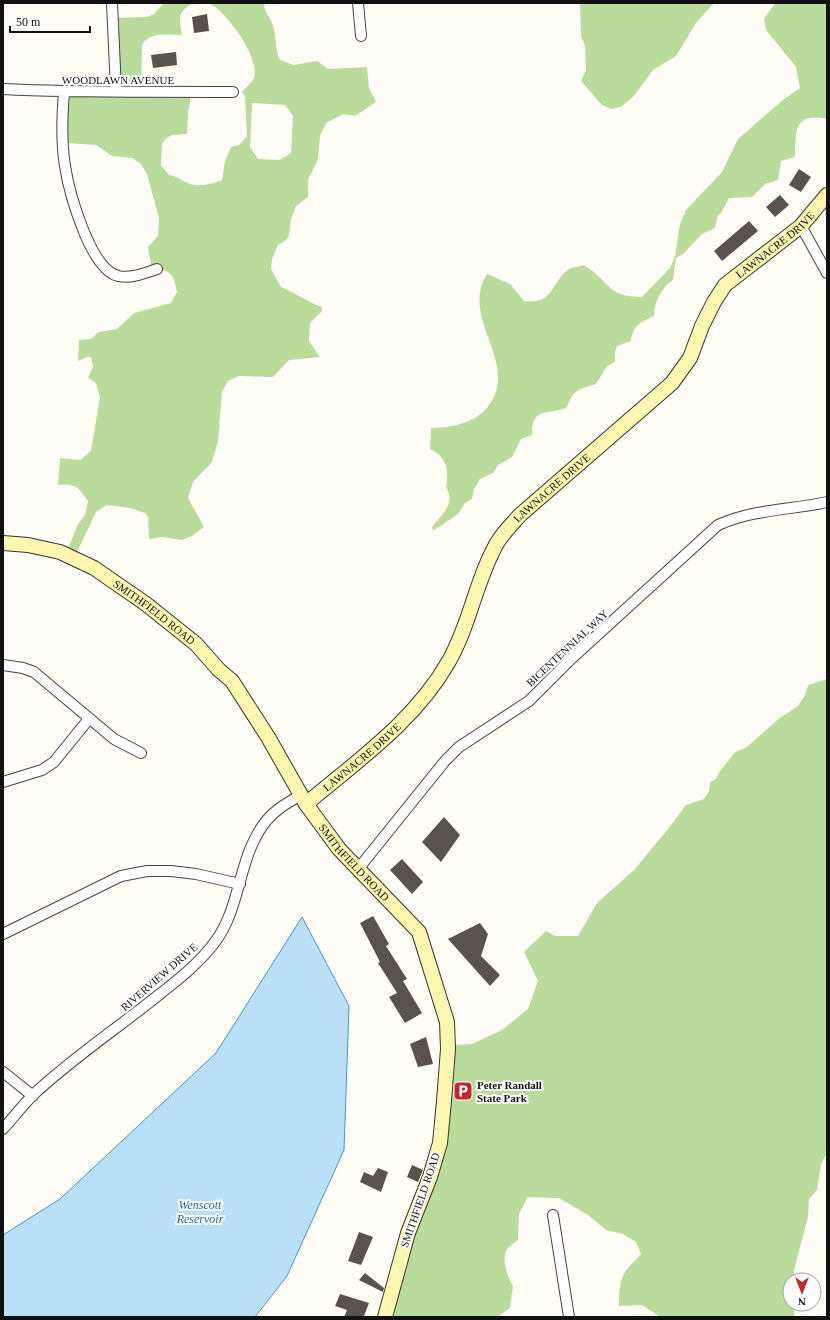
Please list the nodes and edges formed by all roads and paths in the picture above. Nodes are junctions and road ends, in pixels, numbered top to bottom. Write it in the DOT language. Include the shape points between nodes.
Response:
graph roads {
  1 [pos="112,3"];
  2 [pos="358,3"];
  3 [pos="361,36"];
  4 [pos="3,89"];
  5 [pos="116,90"];
  6 [pos="64,92"];
  7 [pos="233,92"];
  8 [pos="827,195"];
  9 [pos="801,226"];
  10 [pos="157,269"];
  11 [pos="827,273"];
  12 [pos="827,502"];
  13 [pos="3,543"];
  14 [pos="3,665"];
  15 [pos="88,720"];
  16 [pos="141,752"];
  17 [pos="3,782"];
  18 [pos="304,800"];
  19 [pos="358,869"];
  20 [pos="240,884"];
  21 [pos="3,934"];
  22 [pos="3,1072"];
  23 [pos="33,1096"];
  24 [pos="3,1129"];
  25 [pos="553,1214"];
  26 [pos="385,1317"];
  27 [pos="569,1317"];
  1 -- 5 [label="street"];
  2 -- 3 [label="street"];
  4 -- 6 [label="street, WOODLAWN AVENUE"];
  5 -- 6 [label="street, WOODLAWN AVENUE"];
  5 -- 7 [label="street, WOODLAWN AVENUE"];
  6 -- 10 [label="street" via="64,154 69,187 97,258 118,276 138,276"];
  8 -- 9 [label="street, LAWNACRE DRIVE"];
  9 -- 11 [label="street"];
  9 -- 18 [label="street, LAWNACRE DRIVE" via="725,285 702,326 690,358 672,383 520,515 503,534 493,551 450,660 428,693 362,759"];
  12 -- 19 [label="street, BICENTENNIAL WAY" via="763,511 718,525 571,659 529,701 459,747 445,760"];
  13 -- 18 [label="street, SMITHFIELD ROAD" via="28,544 60,552 94,568 146,604 196,644 232,681"];
  14 -- 15 [label="street" via="34,672"];
  15 -- 16 [label="street" via="114,740"];
  15 -- 17 [label="street" via="54,762 42,770"];
  18 -- 19 [label="street, SMITHFIELD ROAD" via="339,849"];
  18 -- 20 [label="street, RIVERVIEW DRIVE" via="283,806 268,819 252,847"];
  19 -- 26 [label="street, SMITHFIELD ROAD" via="419,932 447,1022 448,1049 440,1143 408,1233"];
  20 -- 21 [label="street" via="171,871 147,871 121,876"];
  20 -- 23 [label="street, RIVERVIEW DRIVE" via="227,923 203,957"];
  22 -- 23 [label="street"];
  23 -- 24 [label="street, RIVERVIEW DRIVE"];
  25 -- 27 [label="street"];
}
